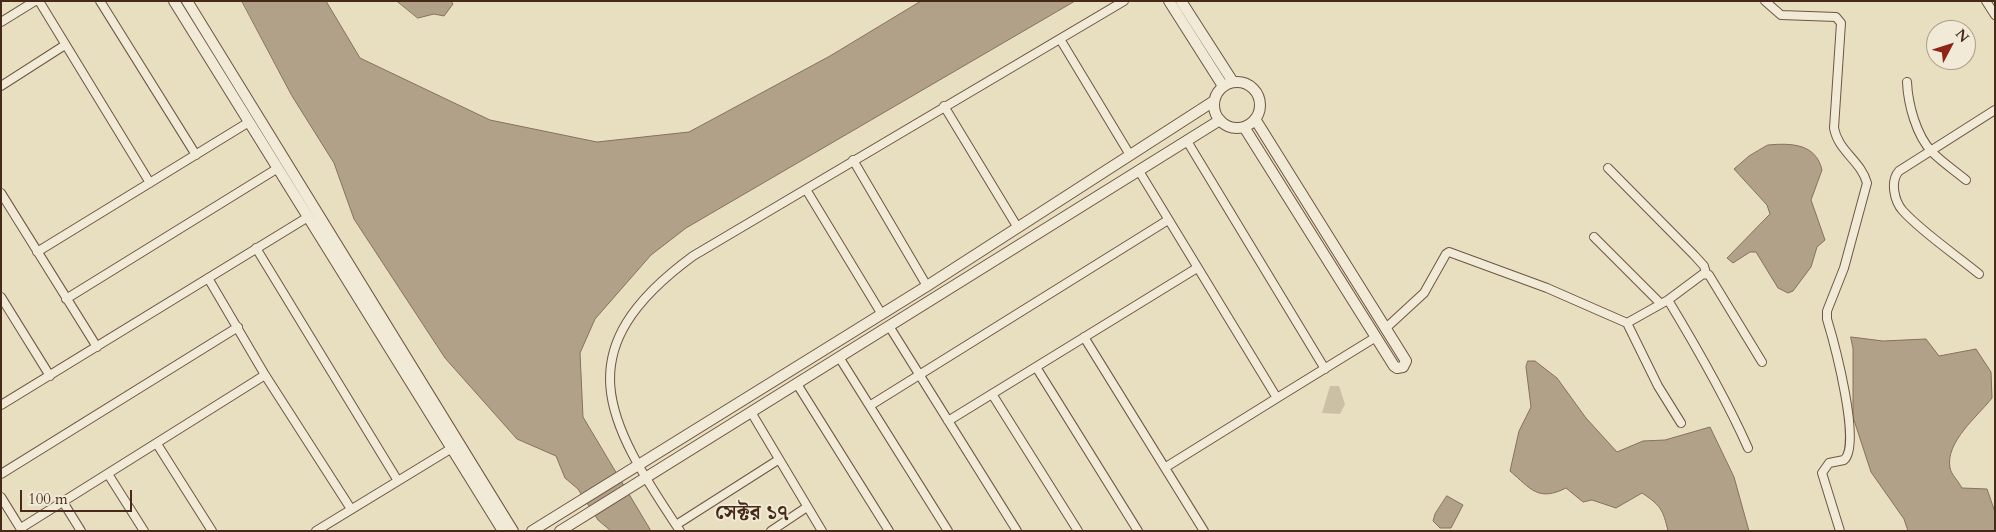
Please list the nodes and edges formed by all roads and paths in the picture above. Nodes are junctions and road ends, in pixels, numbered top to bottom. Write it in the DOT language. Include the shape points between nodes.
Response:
graph roads {
  1 [pos="37,1"];
  2 [pos="100,1"];
  3 [pos="174,1"];
  4 [pos="187,1"];
  5 [pos="1124,1"];
  6 [pos="1169,1"];
  7 [pos="1181,1"];
  8 [pos="1765,1"];
  9 [pos="1986,1"];
  10 [pos="1995,16"];
  11 [pos="1,22"];
  12 [pos="1060,39"];
  13 [pos="65,46"];
  14 [pos="1233,82"];
  15 [pos="1907,82"];
  16 [pos="1,86"];
  17 [pos="1222,86"];
  18 [pos="1214,101"];
  19 [pos="944,106"];
  20 [pos="1995,110"];
  21 [pos="1255,119"];
  22 [pos="1220,120"];
  23 [pos="249,122"];
  24 [pos="1244,127"];
  25 [pos="1186,141"];
  26 [pos="1931,150"];
  27 [pos="196,154"];
  28 [pos="1130,156"];
  29 [pos="853,160"];
  30 [pos="278,168"];
  31 [pos="1608,168"];
  32 [pos="1139,171"];
  33 [pos="1966,180"];
  34 [pos="150,183"];
  35 [pos="807,191"];
  36 [pos="1,193"];
  37 [pos="308,217"];
  38 [pos="1168,220"];
  39 [pos="1018,228"];
  40 [pos="1594,237"];
  41 [pos="256,248"];
  42 [pos="37,252"];
  43 [pos="1197,268"];
  44 [pos="1706,273"];
  45 [pos="1979,274"];
  46 [pos="208,278"];
  47 [pos="926,286"];
  48 [pos="1,297"];
  49 [pos="66,299"];
  50 [pos="1664,302"];
  51 [pos="881,314"];
  52 [pos="1628,323"];
  53 [pos="889,326"];
  54 [pos="238,327"];
  55 [pos="1386,328"];
  56 [pos="1084,337"];
  57 [pos="1376,337"];
  58 [pos="97,347"];
  59 [pos="839,357"];
  60 [pos="1762,362"];
  61 [pos="1036,367"];
  62 [pos="1325,369"];
  63 [pos="919,374"];
  64 [pos="265,375"];
  65 [pos="50,376"];
  66 [pos="797,384"];
  67 [pos="992,394"];
  68 [pos="1277,398"];
  69 [pos="3,401"];
  70 [pos="871,405"];
  71 [pos="750,412"];
  72 [pos="948,421"];
  73 [pos="1681,423"];
  74 [pos="157,444"];
  75 [pos="452,448"];
  76 [pos="1748,448"];
  77 [pos="778,460"];
  78 [pos="637,466"];
  79 [pos="1166,467"];
  80 [pos="1,474"];
  81 [pos="108,474"];
  82 [pos="644,478"];
  83 [pos="398,481"];
  84 [pos="1,497"];
  85 [pos="63,502"];
  86 [pos="808,507"];
  87 [pos="350,509"];
  88 [pos="574,527"];
  89 [pos="678,528"];
  90 [pos="22,529"];
  91 [pos="81,531"];
  92 [pos="144,531"];
  93 [pos="212,531"];
  94 [pos="316,531"];
  95 [pos="503,531"];
  96 [pos="513,531"];
  97 [pos="532,531"];
  98 [pos="560,531"];
  99 [pos="771,531"];
  100 [pos="822,531"];
  101 [pos="889,531"];
  102 [pos="948,531"];
  103 [pos="1017,531"];
  104 [pos="1078,531"];
  105 [pos="1138,531"];
  106 [pos="1204,531"];
  107 [pos="1840,531"];
  1 -- 11 [label="street"];
  1 -- 13 [label="street"];
  2 -- 27 [label="street"];
  3 -- 23 [label="street"];
  4 -- 96 [label="street"];
  5 -- 12 [label="street"];
  6 -- 17 [label="street"];
  7 -- 14 [label="street"];
  8 -- 107 [label="street" via="1781,14 1836,17 1841,23 1834,128 1867,183 1827,319 1846,392 1849,452 1844,460 1829,463 1822,473"];
  9 -- 10 [label="street"];
  12 -- 19 [label="street"];
  12 -- 28 [label="street"];
  13 -- 16 [label="street"];
  13 -- 34 [label="street"];
  14 -- 17 [label="street"];
  14 -- 21 [label="street" via="1248,84 1258,95 1260,109"];
  15 -- 26 [label="street" via="1911,113"];
  17 -- 18 [label="street"];
  18 -- 22 [label="street" via="1214,110"];
  18 -- 28 [label="street"];
  19 -- 29 [label="street"];
  19 -- 39 [label="street"];
  20 -- 26 [label="street"];
  21 -- 24 [label="street"];
  21 -- 55 [label="street"];
  22 -- 24 [label="street" via="1231,127"];
  22 -- 25 [label="street"];
  23 -- 27 [label="street"];
  23 -- 30 [label="street"];
  24 -- 57 [label="street"];
  25 -- 32 [label="street"];
  25 -- 62 [label="street"];
  26 -- 33 [label="street"];
  26 -- 45 [label="street" via="1894,177 1893,184 1901,208"];
  27 -- 34 [label="street"];
  28 -- 39 [label="street"];
  29 -- 35 [label="street"];
  29 -- 47 [label="street"];
  30 -- 37 [label="street"];
  30 -- 49 [label="street"];
  31 -- 44 [label="street" via="1694,255"];
  32 -- 38 [label="street"];
  32 -- 53 [label="street"];
  34 -- 42 [label="street"];
  35 -- 51 [label="street"];
  35 -- 78 [label="street" via="682,265 651,293 619,336 610,360 610,399"];
  36 -- 42 [label="street"];
  37 -- 41 [label="street"];
  37 -- 75 [label="street"];
  38 -- 43 [label="street"];
  38 -- 63 [label="street"];
  39 -- 47 [label="street"];
  40 -- 50 [label="street"];
  41 -- 46 [label="street"];
  41 -- 83 [label="street"];
  42 -- 49 [label="street"];
  43 -- 56 [label="street"];
  43 -- 68 [label="street"];
  44 -- 50 [label="street"];
  44 -- 60 [label="street"];
  46 -- 54 [label="street"];
  46 -- 58 [label="street"];
  47 -- 51 [label="street"];
  48 -- 65 [label="street"];
  49 -- 58 [label="street"];
  50 -- 52 [label="street"];
  50 -- 76 [label="street" via="1708,365"];
  51 -- 78 [label="street"];
  52 -- 55 [label="street" via="1547,288 1449,252 1424,293"];
  52 -- 73 [label="street" via="1658,386"];
  53 -- 59 [label="street"];
  53 -- 63 [label="street"];
  54 -- 64 [label="street"];
  54 -- 80 [label="street"];
  55 -- 57 [label="street" via="1406,361 1403,367 1394,366"];
  56 -- 61 [label="street"];
  56 -- 79 [label="street"];
  57 -- 62 [label="street"];
  58 -- 65 [label="street"];
  59 -- 66 [label="street"];
  59 -- 70 [label="street"];
  61 -- 67 [label="street"];
  61 -- 105 [label="street"];
  62 -- 68 [label="street"];
  63 -- 70 [label="street"];
  63 -- 72 [label="street"];
  64 -- 74 [label="street"];
  64 -- 87 [label="street"];
  65 -- 69 [label="street"];
  66 -- 71 [label="street"];
  66 -- 101 [label="street"];
  67 -- 72 [label="street"];
  67 -- 104 [label="street"];
  68 -- 79 [label="street"];
  70 -- 102 [label="street"];
  71 -- 77 [label="street"];
  71 -- 82 [label="street"];
  72 -- 103 [label="street"];
  74 -- 81 [label="street"];
  74 -- 93 [label="street"];
  75 -- 83 [label="street"];
  75 -- 95 [label="street"];
  77 -- 86 [label="street"];
  77 -- 89 [label="street"];
  78 -- 82 [label="street"];
  78 -- 97 [label="street"];
  79 -- 106 [label="street"];
  81 -- 85 [label="street"];
  81 -- 92 [label="street"];
  82 -- 88 [label="street"];
  82 -- 89 [label="street"];
  83 -- 87 [label="street"];
  84 -- 90 [label="street"];
  85 -- 90 [label="street"];
  85 -- 91 [label="street"];
  86 -- 99 [label="street"];
  86 -- 100 [label="street"];
  87 -- 94 [label="street"];
  88 -- 98 [label="street"];
}
